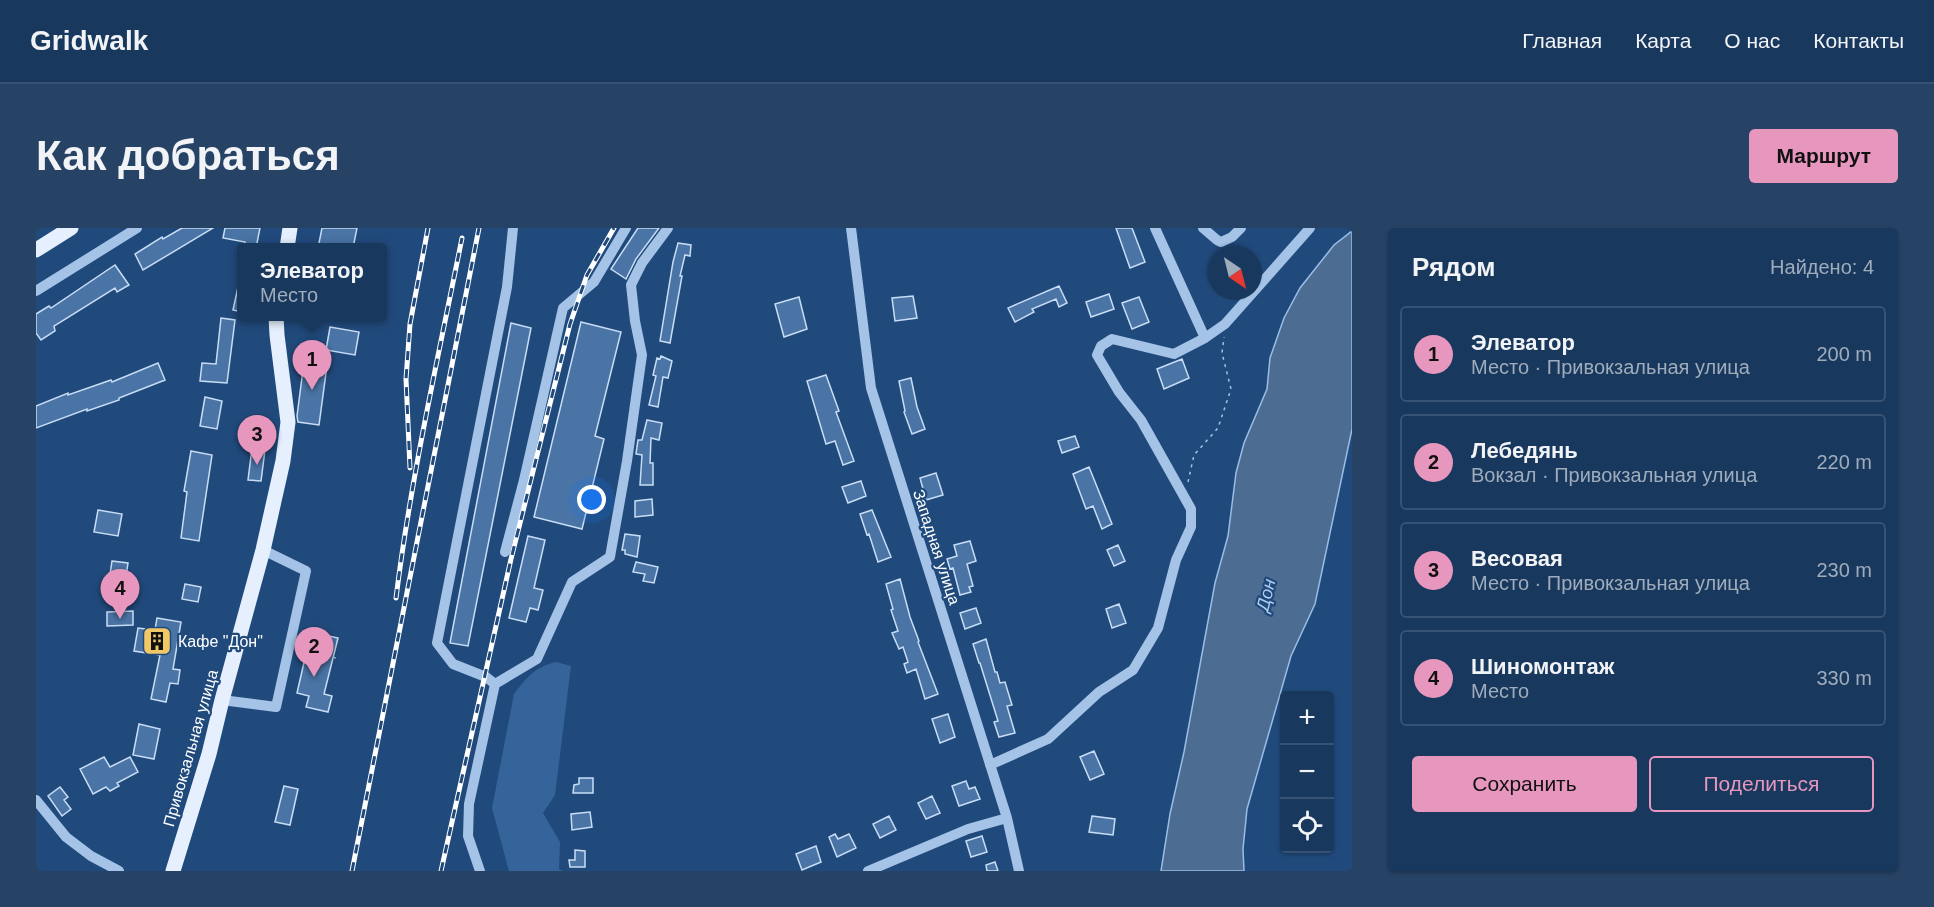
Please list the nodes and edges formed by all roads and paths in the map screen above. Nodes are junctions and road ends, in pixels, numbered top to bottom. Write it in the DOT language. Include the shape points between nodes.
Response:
graph roads {
  1 [pos="71,228"];
  2 [pos="137,228"];
  3 [pos="290,228"];
  4 [pos="513,228"];
  5 [pos="626,228"];
  6 [pos="668,228"];
  7 [pos="851,228"];
  8 [pos="1155,228"];
  9 [pos="1203,228"];
  10 [pos="1241,228"];
  11 [pos="1310,228"];
  12 [pos="288,243"];
  13 [pos="36,250"];
  14 [pos="36,291"];
  15 [pos="276,321"];
  16 [pos="1225,324"];
  17 [pos="1205,338"];
  18 [pos="1188,482"];
  19 [pos="263,550"];
  20 [pos="505,552"];
  21 [pos="333,657"];
  22 [pos="340,660"];
  23 [pos="495,684"];
  24 [pos="222,700"];
  25 [pos="990,765"];
  26 [pos="36,800"];
  27 [pos="1007,818"];
  28 [pos="119,871"];
  29 [pos="173,871"];
  30 [pos="480,871"];
  31 [pos="868,871"];
  32 [pos="1018,871"];
  1 -- 13 [label="main road"];
  2 -- 14 [label="street"];
  3 -- 12 [label="main road"];
  4 -- 23 [label="street" via="507,287 437,643 453,664"];
  5 -- 20 [label="street" via="594,282 563,308"];
  6 -- 23 [label="street" via="631,285 642,355 610,556 572,582 537,659"];
  7 -- 25 [label="street, Западная улица" via="871,388"];
  8 -- 17 [label="street"];
  9 -- 10 [label="street" via="1221,242"];
  11 -- 16 [label="street"];
  15 -- 19 [label="main road, Привокзальная улица" via="288,422"];
  16 -- 17 [label="street"];
  16 -- 18 [label="path" via="1222,353 1231,389 1218,428 1194,455"];
  17 -- 25 [label="street" via="1174,354 1112,339 1096,355 1141,420 1191,509 1191,527 1176,560 1158,628 1133,670 1099,692 1048,740"];
  19 -- 24 [label="main road, Привокзальная улица"];
  19 -- 24 [label="street" via="306,571 276,707"];
  21 -- 22 [label="path"];
  23 -- 30 [label="street" via="469,804 468,836"];
  24 -- 29 [label="main road, Привокзальная улица"];
  25 -- 27 [label="street, Западная улица"];
  26 -- 28 [label="street" via="66,837"];
  27 -- 31 [label="street" via="968,829"];
  27 -- 32 [label="street, Западная улица"];
}
